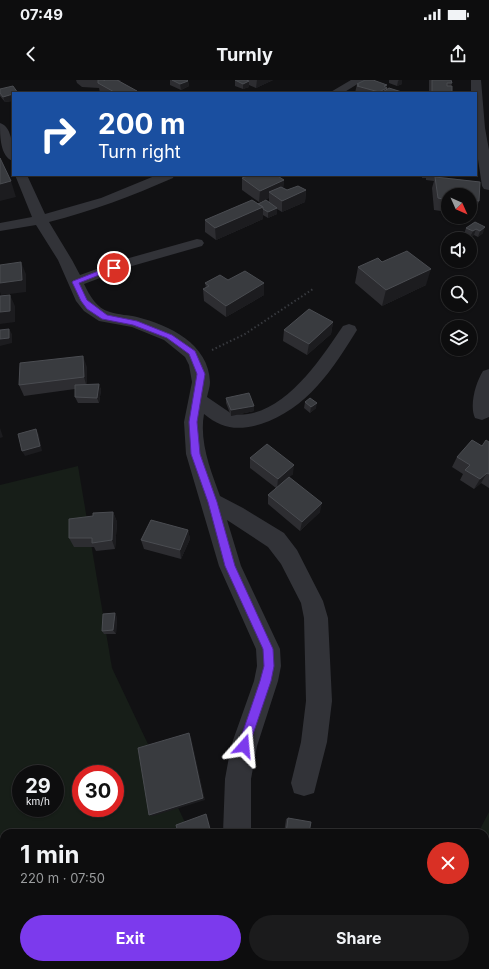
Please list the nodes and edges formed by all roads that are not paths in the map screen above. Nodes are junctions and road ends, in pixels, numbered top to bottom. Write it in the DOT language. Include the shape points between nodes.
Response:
graph roads {
  1 [pos="356,80"];
  2 [pos="476,80"];
  3 [pos="337,92"];
  4 [pos="476,92"];
  5 [pos="477,108"];
  6 [pos="0,127"];
  7 [pos="478,135"];
  8 [pos="12,155"];
  9 [pos="21,176"];
  10 [pos="166,176"];
  11 [pos="489,186"];
  12 [pos="41,221"];
  13 [pos="0,227"];
  14 [pos="197,243"];
  15 [pos="75,282"];
  16 [pos="349,330"];
  17 [pos="489,374"];
  18 [pos="197,399"];
  19 [pos="482,413"];
  20 [pos="212,502"];
  21 [pos="304,783"];
  22 [pos="236,829"];
  1 -- 3 [label="street"];
  2 -- 4 [label="street"];
  5 -- 7 [label="street"];
  6 -- 8 [label="street"];
  7 -- 11 [label="street"];
  9 -- 12 [label="street"];
  10 -- 12 [label="street" via="91,206"];
  12 -- 13 [label="street"];
  12 -- 15 [label="street"];
  14 -- 15 [label="street" via="126,262"];
  15 -- 18 [label="street" via="84,301 95,312 116,321 134,322 150,327 170,336 192,353 201,374"];
  16 -- 18 [label="street" via="306,388 269,416 240,422 231,421"];
  17 -- 19 [label="street" via="484,390"];
  18 -- 20 [label="street" via="193,422 194,443"];
  20 -- 21 [label="street" via="276,540 289,557 312,601 316,618 319,701 314,742"];
  20 -- 22 [label="street" via="230,566 268,649 269,666 266,681 244,746 238,779"];
}
